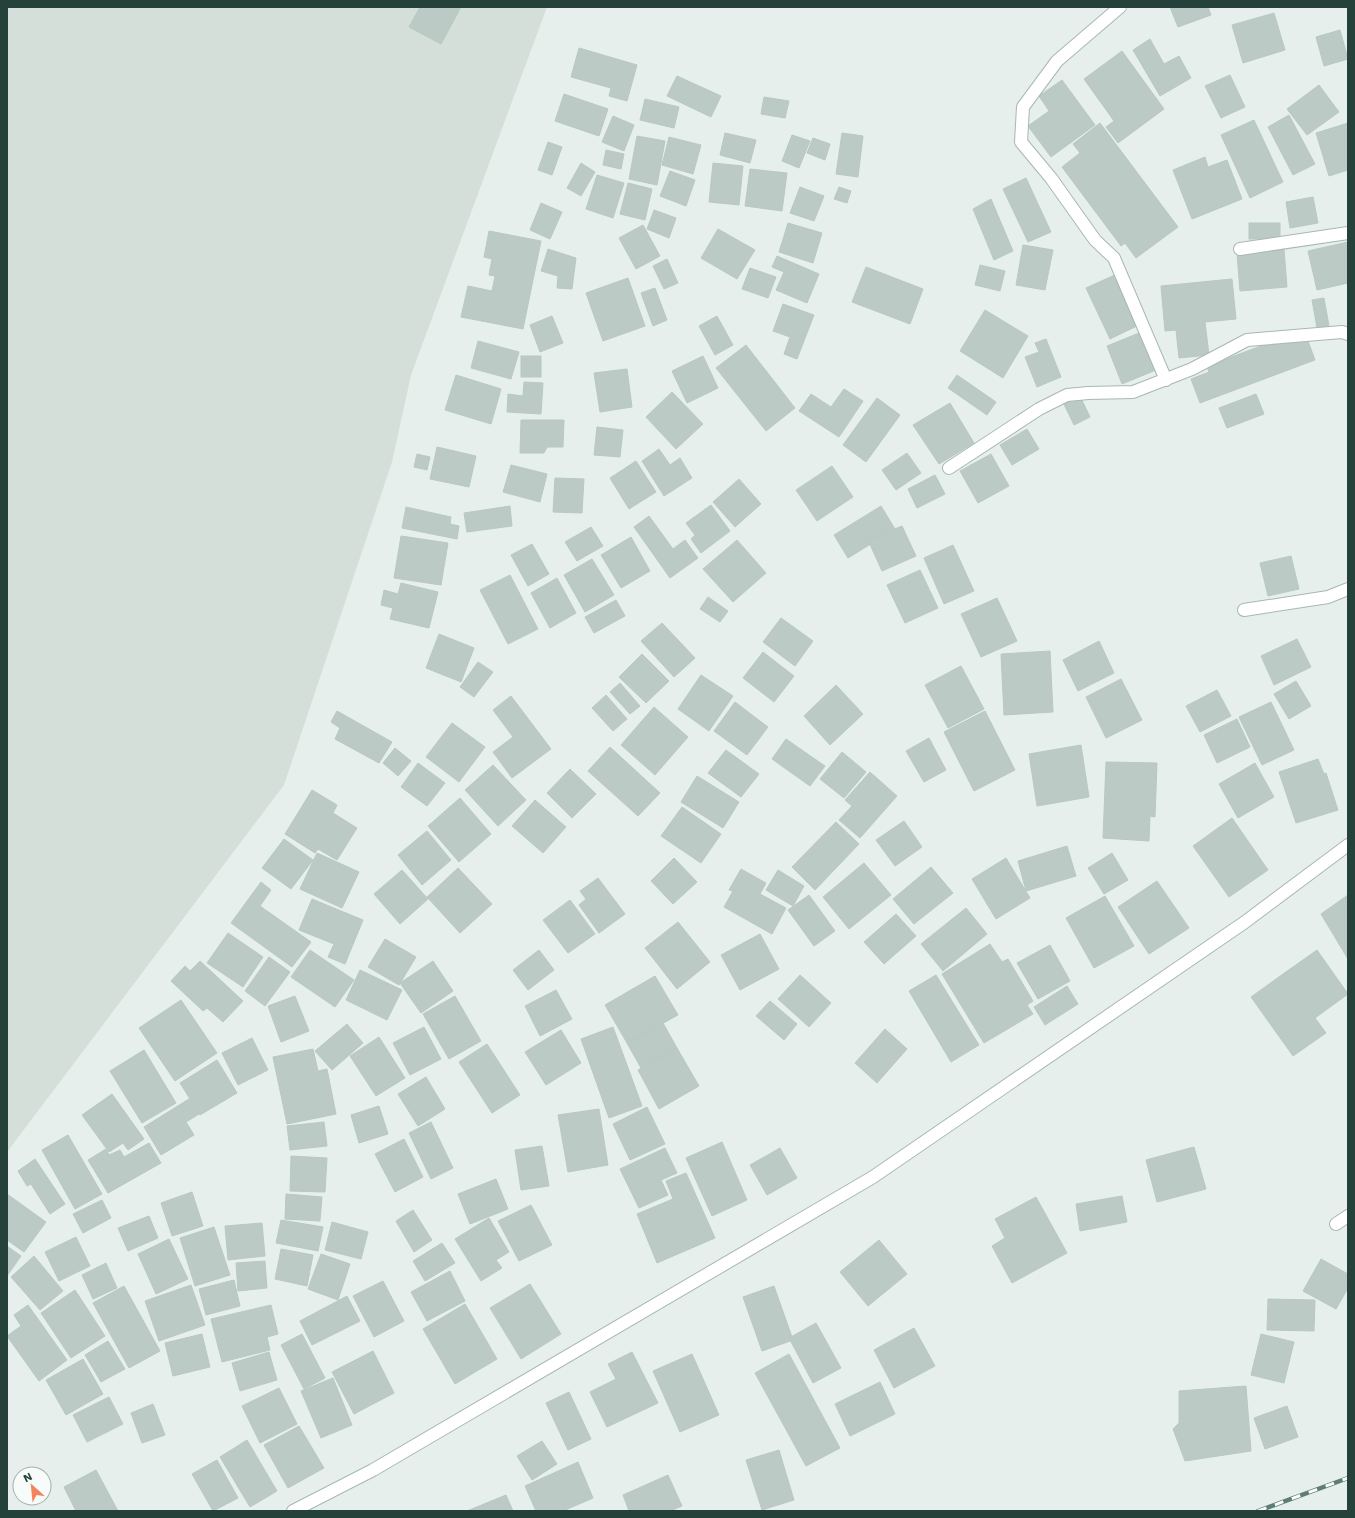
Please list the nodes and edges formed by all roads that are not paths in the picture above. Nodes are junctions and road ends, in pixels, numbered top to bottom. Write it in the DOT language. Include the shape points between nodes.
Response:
graph roads {
  1 [pos="1120,7"];
  2 [pos="1348,233"];
  3 [pos="1240,249"];
  4 [pos="1348,334"];
  5 [pos="1166,380"];
  6 [pos="949,468"];
  7 [pos="1348,589"];
  8 [pos="1244,610"];
  9 [pos="1348,845"];
  10 [pos="1348,1216"];
  11 [pos="1336,1224"];
  12 [pos="293,1511"];
  1 -- 5 [label="street" via="1058,62 1023,107 1020,142 1095,240 1114,258"];
  2 -- 3 [label="street"];
  4 -- 5 [label="street" via="1342,332 1247,340"];
  5 -- 6 [label="street" via="1133,392 1088,392 1067,395 1039,409"];
  7 -- 8 [label="street" via="1328,597"];
  9 -- 12 [label="street" via="1246,922 874,1177 373,1470"];
  10 -- 11 [label="street"];
}
